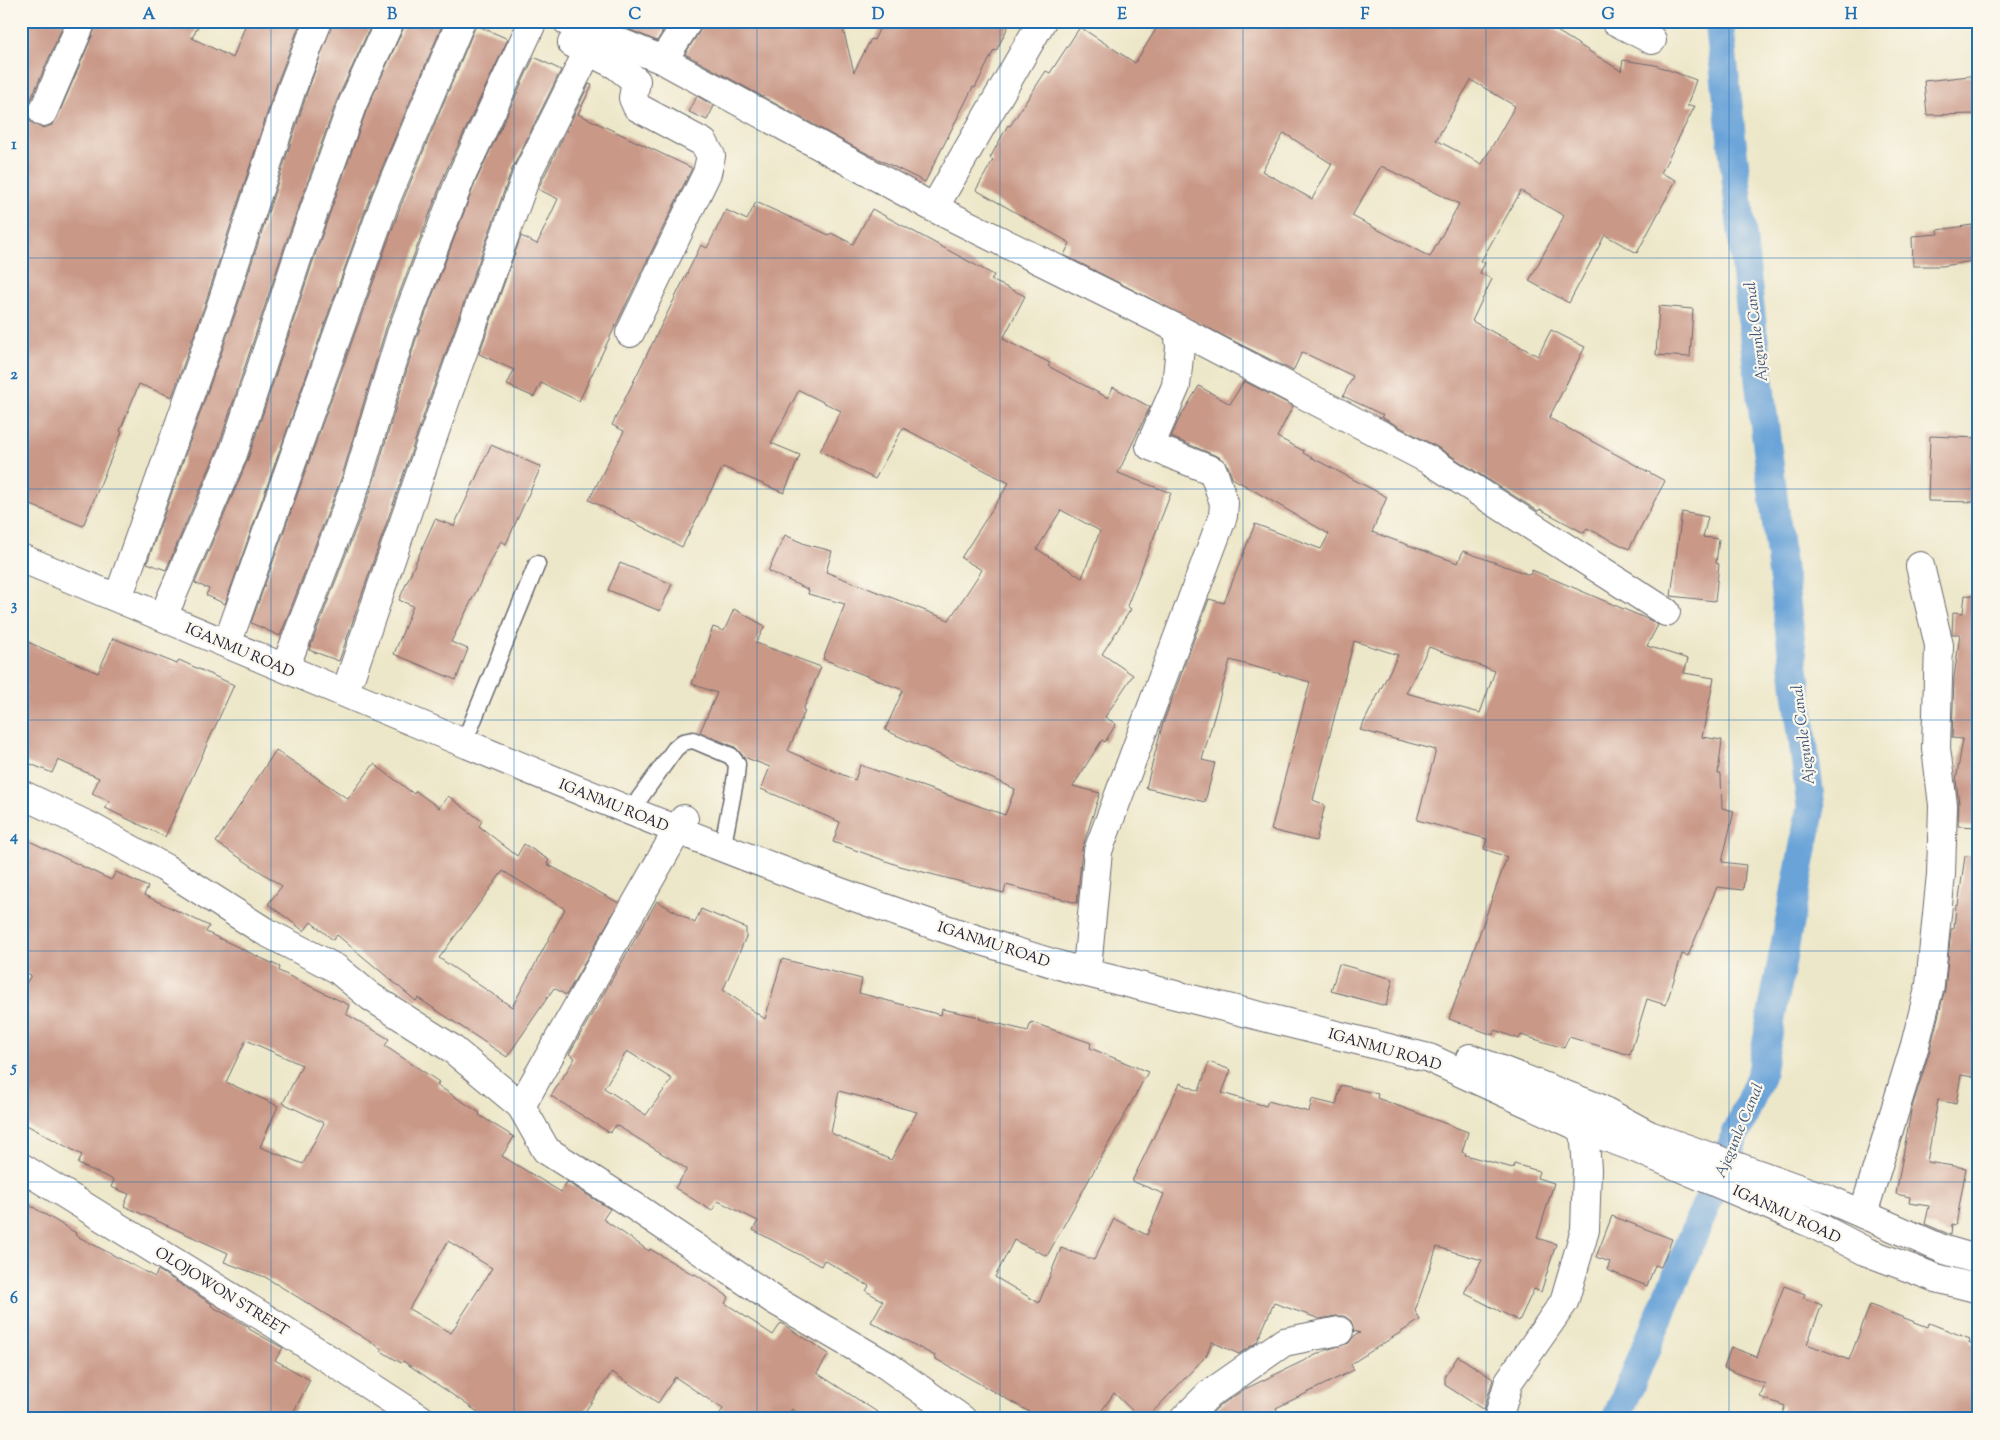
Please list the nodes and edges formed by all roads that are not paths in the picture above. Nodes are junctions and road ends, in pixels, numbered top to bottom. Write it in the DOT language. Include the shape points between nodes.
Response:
graph roads {
  1 [pos="82,21"];
  2 [pos="318,21"];
  3 [pos="390,21"];
  4 [pos="461,21"];
  5 [pos="533,21"];
  6 [pos="566,21"];
  7 [pos="688,21"];
  8 [pos="1042,21"];
  9 [pos="1615,21"];
  10 [pos="1652,40"];
  11 [pos="588,52"];
  12 [pos="663,60"];
  13 [pos="42,112"];
  14 [pos="934,208"];
  15 [pos="1178,329"];
  16 [pos="630,334"];
  17 [pos="21,542"];
  18 [pos="21,558"];
  19 [pos="537,564"];
  20 [pos="1920,566"];
  21 [pos="123,584"];
  22 [pos="168,603"];
  23 [pos="1666,612"];
  24 [pos="231,633"];
  25 [pos="290,655"];
  26 [pos="351,676"];
  27 [pos="470,728"];
  28 [pos="21,794"];
  29 [pos="639,800"];
  30 [pos="681,826"];
  31 [pos="725,834"];
  32 [pos="1083,964"];
  33 [pos="522,1106"];
  34 [pos="1584,1129"];
  35 [pos="1640,1140"];
  36 [pos="21,1166"];
  37 [pos="1863,1214"];
  38 [pos="1979,1260"];
  39 [pos="1979,1289"];
  40 [pos="1339,1331"];
  41 [pos="421,1419"];
  42 [pos="962,1419"];
  43 [pos="1184,1419"];
  44 [pos="1498,1419"];
  1 -- 13 [label="street"];
  2 -- 21 [label="street" via="292,88 220,309"];
  3 -- 22 [label="street" via="349,114 233,454"];
  4 -- 24 [label="street" via="386,199"];
  5 -- 11 [label="street"];
  5 -- 25 [label="street" via="461,177 401,334 357,481"];
  6 -- 12 [label="street"];
  7 -- 12 [label="street"];
  8 -- 14 [label="street"];
  9 -- 10 [label="street"];
  11 -- 16 [label="street" via="616,65 636,81 633,98 637,107 704,143 710,156 707,173"];
  11 -- 26 [label="street" via="528,174"];
  12 -- 14 [label="street"];
  14 -- 15 [label="street"];
  15 -- 23 [label="street" via="1429,460"];
  15 -- 32 [label="street" via="1180,347 1176,386 1150,446 1213,471 1224,503 1223,516 1098,851"];
  17 -- 21 [label="street, IGANMU ROAD"];
  18 -- 30 [label="street, IGANMU ROAD"];
  19 -- 27 [label="lane"];
  20 -- 37 [label="street" via="1939,645 1936,748 1942,805 1941,874 1930,985"];
  21 -- 22 [label="street, IGANMU ROAD"];
  22 -- 24 [label="street, IGANMU ROAD"];
  24 -- 25 [label="street, IGANMU ROAD"];
  25 -- 26 [label="street, IGANMU ROAD"];
  26 -- 27 [label="street, IGANMU ROAD"];
  27 -- 29 [label="street, IGANMU ROAD"];
  28 -- 33 [label="street" via="165,868 264,931 337,969 371,996 451,1048"];
  29 -- 30 [label="street, IGANMU ROAD"];
  29 -- 31 [label="lane" via="675,749 683,742 693,740 731,756 736,764"];
  30 -- 31 [label="street, IGANMU ROAD"];
  30 -- 32 [label="street, IGANMU ROAD" via="862,900"];
  30 -- 33 [label="street"];
  31 -- 32 [label="street, IGANMU ROAD" via="1048,946"];
  32 -- 34 [label="street, IGANMU ROAD" via="1429,1058"];
  32 -- 35 [label="street, IGANMU ROAD" via="1440,1046 1597,1107"];
  33 -- 42 [label="street" via="546,1150 774,1300 886,1365"];
  34 -- 35 [label="street, IGANMU ROAD"];
  34 -- 44 [label="street" via="1587,1169 1585,1230 1564,1302 1509,1381"];
  35 -- 37 [label="street, IGANMU ROAD" via="1828,1199"];
  35 -- 39 [label="street, IGANMU ROAD" via="1867,1252 1936,1278"];
  36 -- 41 [label="street, OLOJOWON STREET"];
  37 -- 38 [label="street, IGANMU ROAD" via="1945,1250"];
  40 -- 43 [label="street" via="1284,1342 1208,1395"];
}
